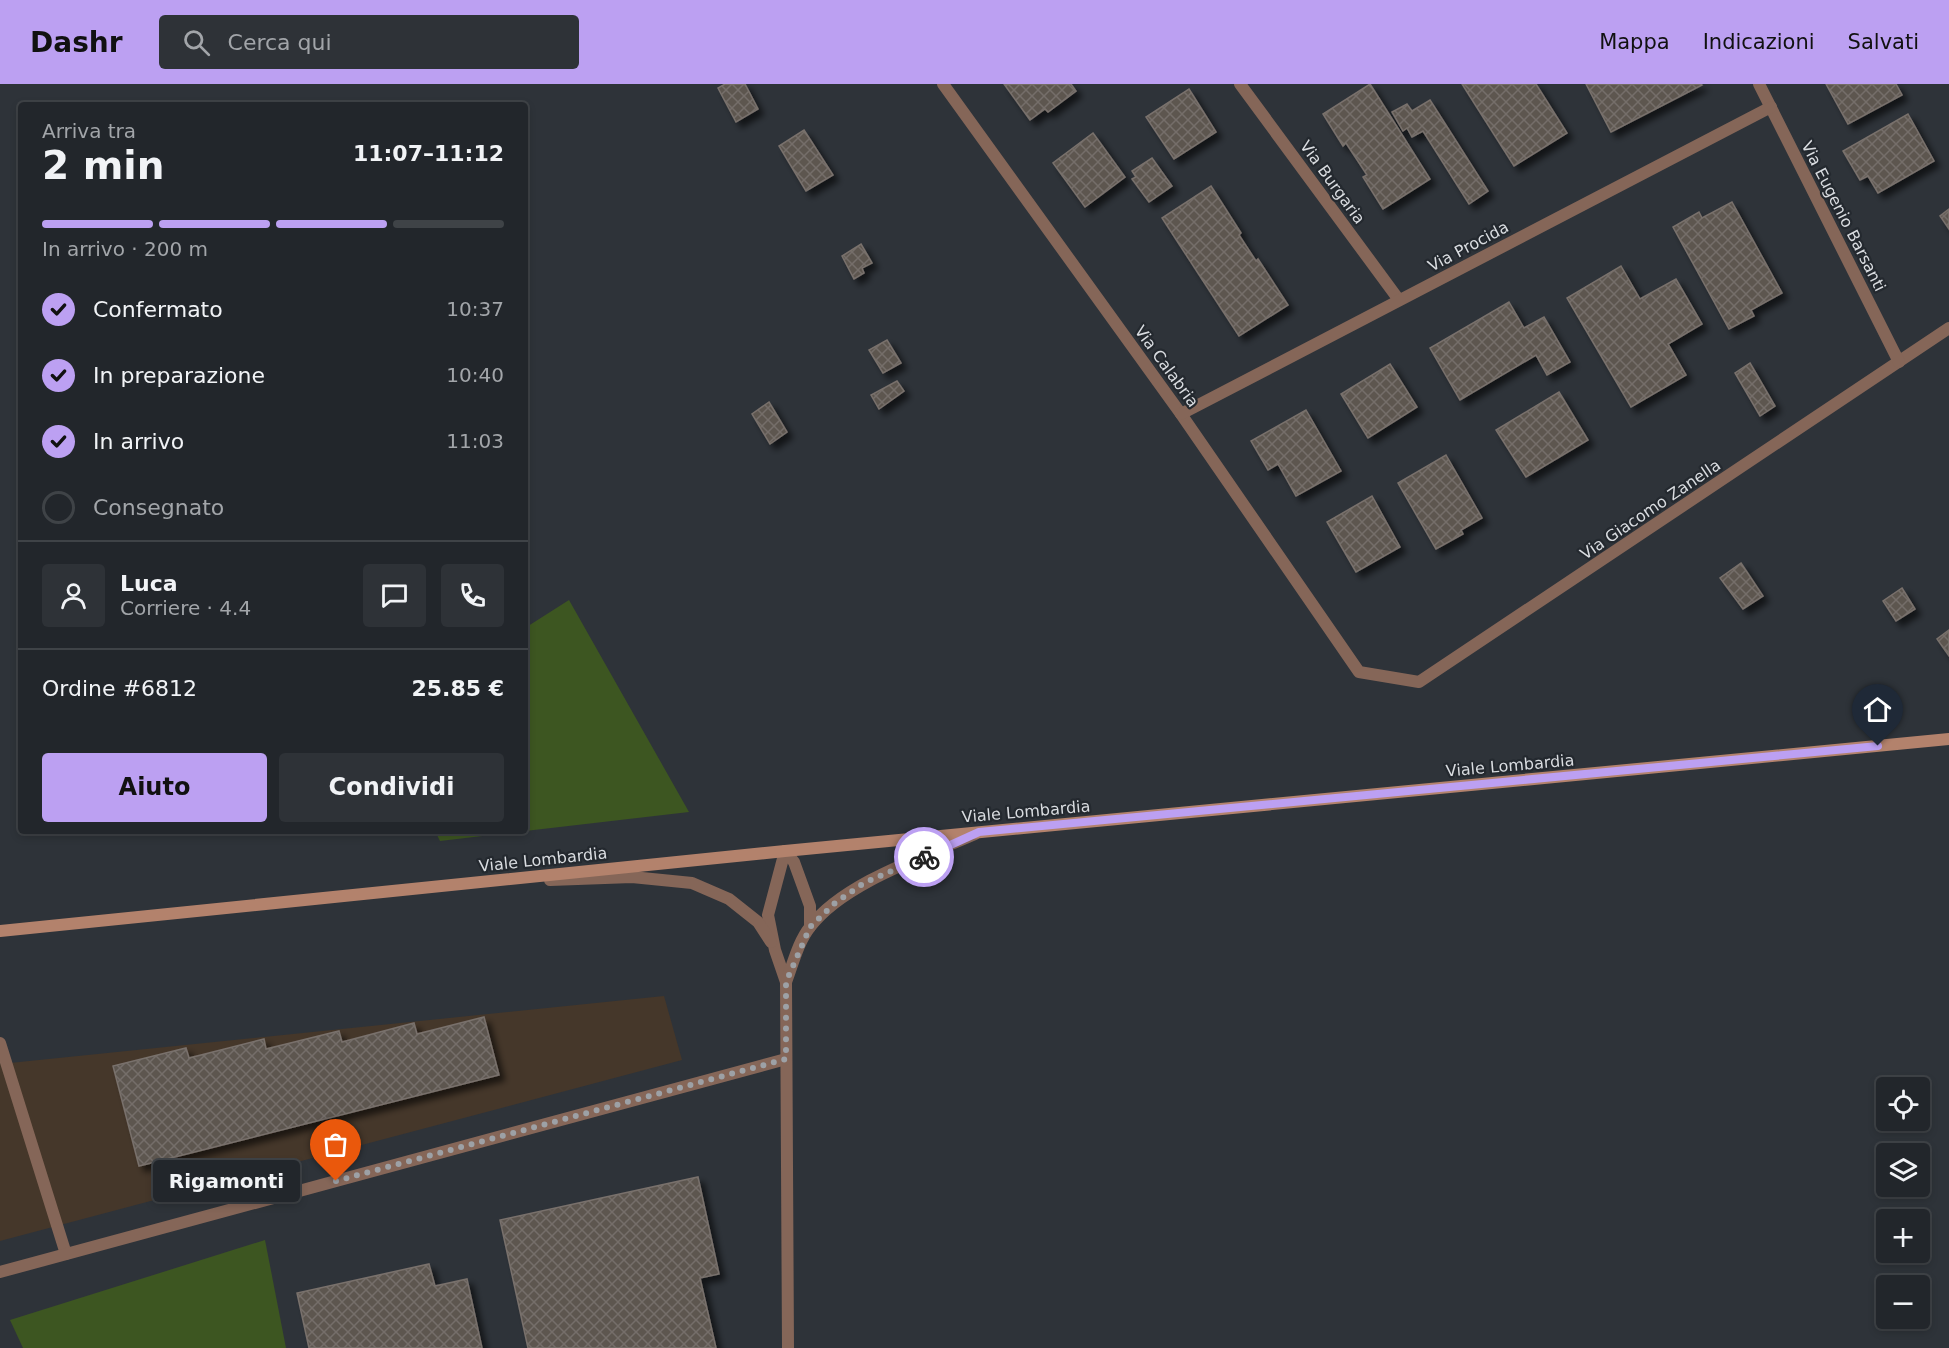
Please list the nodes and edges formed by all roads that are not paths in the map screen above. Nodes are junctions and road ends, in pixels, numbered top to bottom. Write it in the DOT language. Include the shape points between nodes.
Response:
graph roads {
  1 [pos="942,84"];
  2 [pos="1240,84"];
  3 [pos="1759,84"];
  4 [pos="1771,107"];
  5 [pos="1399,300"];
  6 [pos="1949,328"];
  7 [pos="1899,362"];
  8 [pos="1181,414"];
  9 [pos="1359,672"];
  10 [pos="1949,739"];
  11 [pos="979,832"];
  12 [pos="785,850"];
  13 [pos="498,880"];
  14 [pos="810,927"];
  15 [pos="0,931"];
  16 [pos="775,950"];
  17 [pos="786,982"];
  18 [pos="0,1043"];
  19 [pos="786,1059"];
  20 [pos="66,1254"];
  21 [pos="0,1272"];
  22 [pos="788,1348"];
  1 -- 8 [label="street, Via Calabria"];
  2 -- 5 [label="street, Via Burgaria"];
  3 -- 4 [label="street, Via Eugenio Barsanti"];
  4 -- 5 [label="street, Via Procida"];
  4 -- 7 [label="street, Via Eugenio Barsanti"];
  5 -- 8 [label="street, Via Procida"];
  6 -- 7 [label="street, Via Giacomo Zanella"];
  7 -- 9 [label="street, Via Giacomo Zanella" via="1419,682"];
  8 -- 9 [label="street, Via Calabria"];
  10 -- 11 [label="main road, Viale Lombardia"];
  11 -- 12 [label="main road, Viale Lombardia"];
  11 -- 14 [label="street" via="864,883"];
  12 -- 13 [label="main road, Viale Lombardia"];
  12 -- 14 [label="street" via="794,862 810,906"];
  12 -- 16 [label="street" via="768,915"];
  13 -- 15 [label="main road, Viale Lombardia"];
  13 -- 16 [label="street" via="632,877 692,883 729,899 759,922"];
  14 -- 17 [label="street"];
  16 -- 17 [label="street"];
  17 -- 19 [label="street"];
  18 -- 20 [label="street"];
  19 -- 20 [label="street"];
  19 -- 22 [label="street"];
  20 -- 21 [label="street"];
}
